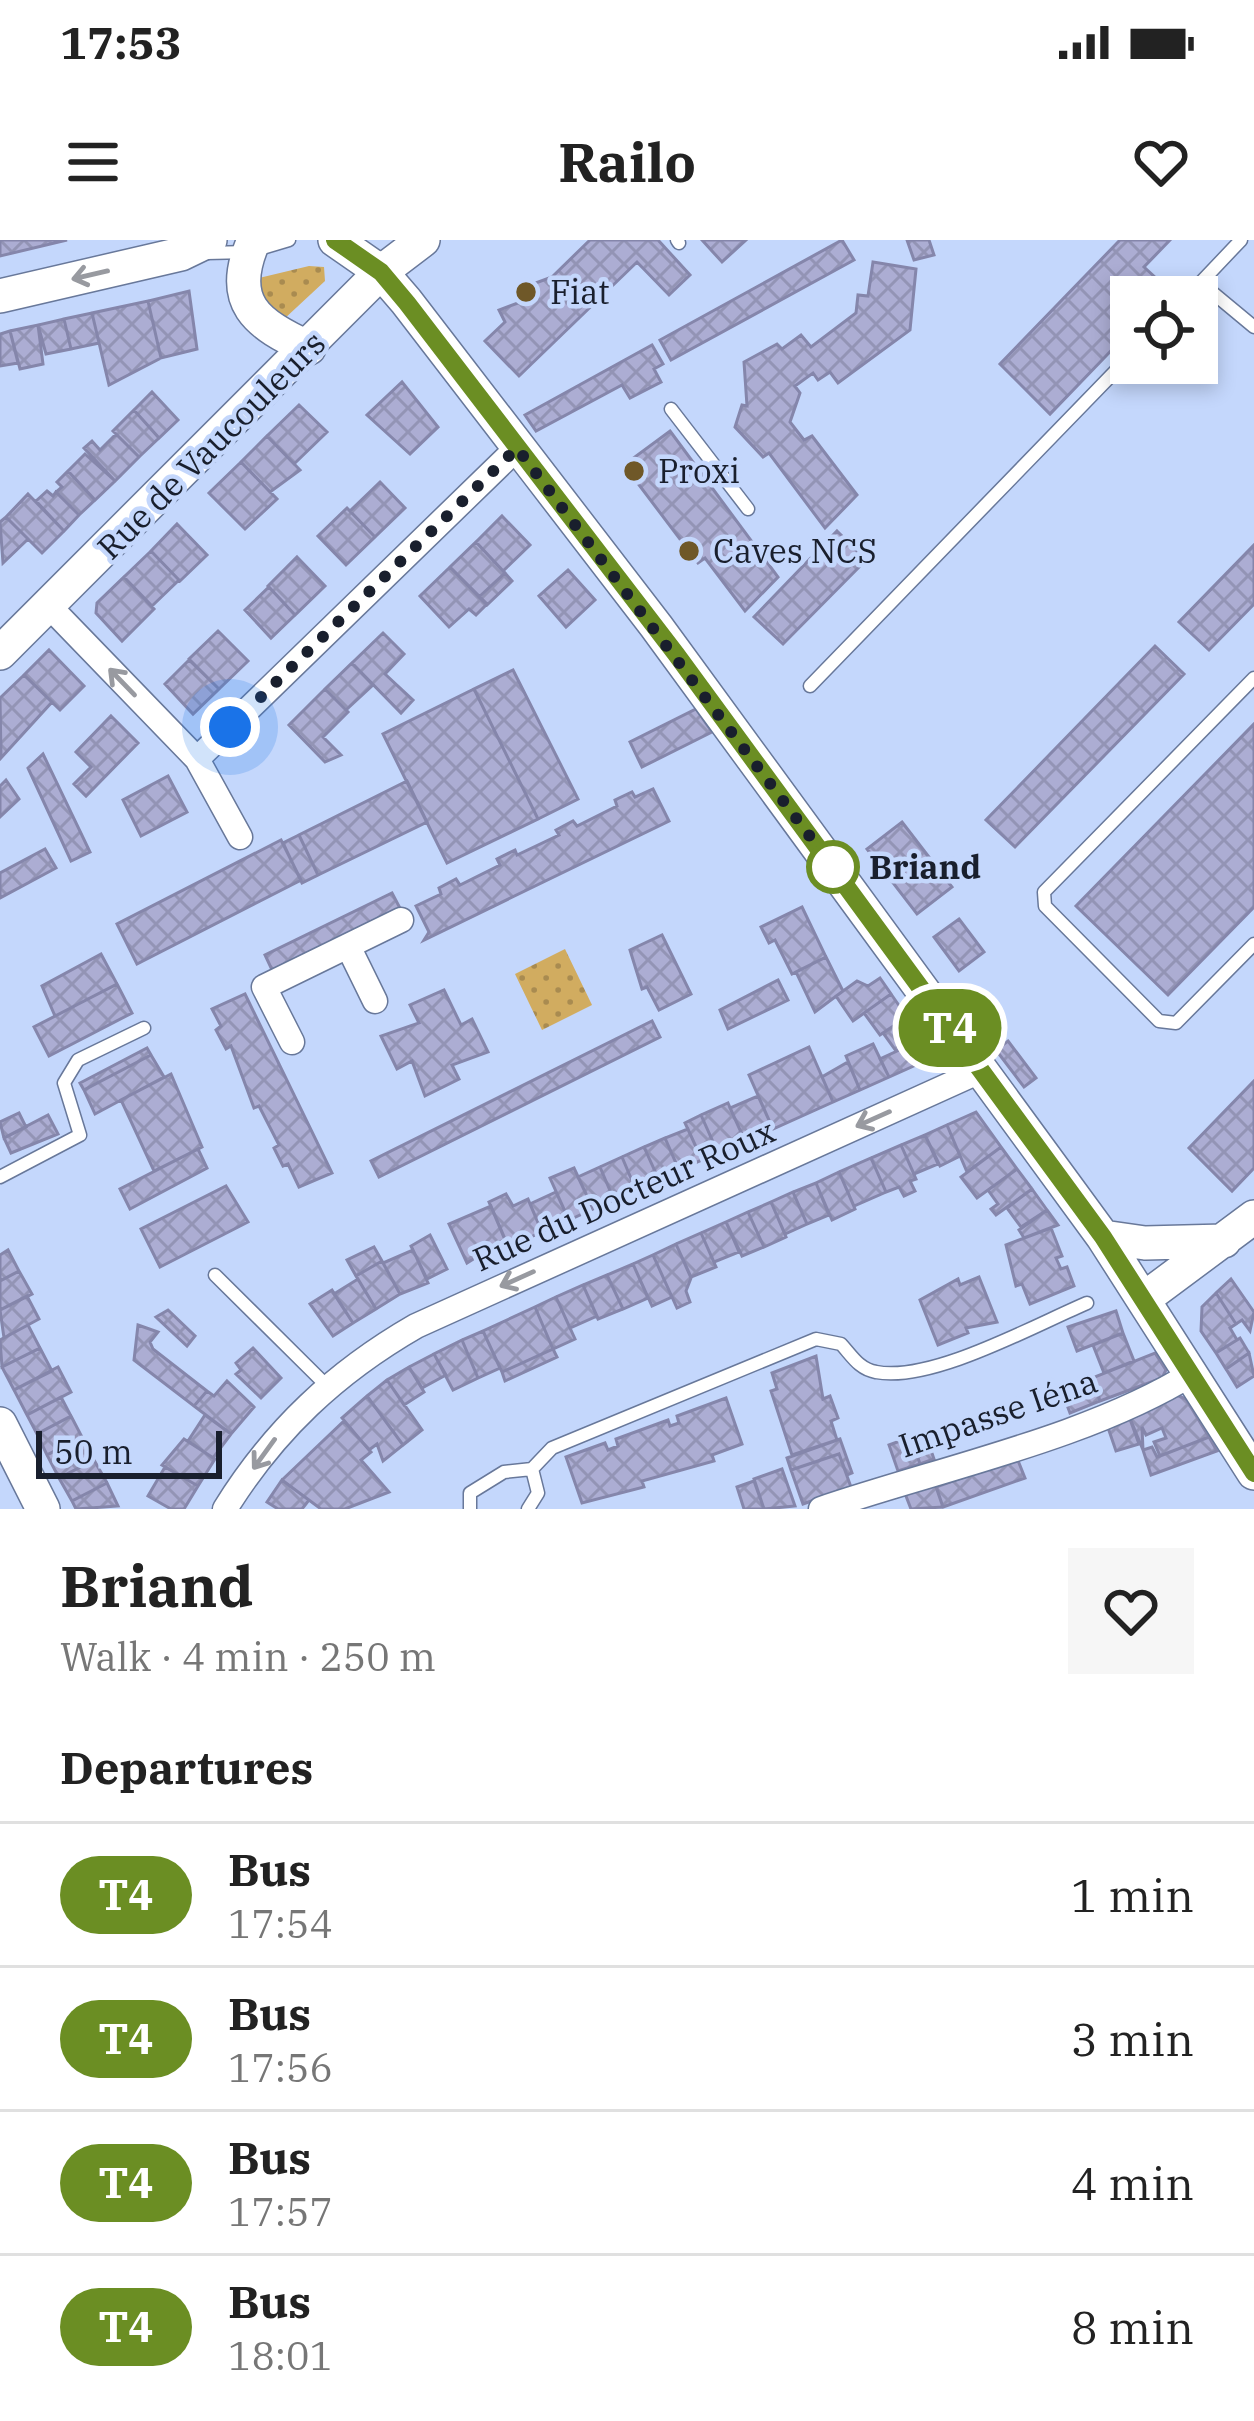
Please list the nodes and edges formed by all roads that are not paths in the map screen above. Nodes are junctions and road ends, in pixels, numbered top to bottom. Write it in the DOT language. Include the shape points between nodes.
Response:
graph roads {
  1 [pos="289,240"];
  2 [pos="335,240"];
  3 [pos="423,240"];
  4 [pos="1241,240"];
  5 [pos="252,246"];
  6 [pos="195,247"];
  7 [pos="387,256"];
  8 [pos="1208,276"];
  9 [pos="0,296"];
  10 [pos="1218,297"];
  11 [pos="1254,327"];
  12 [pos="309,348"];
  13 [pos="1110,377"];
  14 [pos="670,409"];
  15 [pos="517,448"];
  16 [pos="748,509"];
  17 [pos="48,605"];
  18 [pos="0,653"];
  19 [pos="1254,678"];
  20 [pos="810,686"];
  21 [pos="196,759"];
  22 [pos="240,837"];
  23 [pos="401,920"];
  24 [pos="1254,944"];
  25 [pos="348,946"];
  26 [pos="374,1001"];
  27 [pos="144,1028"];
  28 [pos="292,1042"];
  29 [pos="980,1071"];
  30 [pos="0,1177"];
  31 [pos="1254,1217"];
  32 [pos="1103,1237"];
  33 [pos="1226,1240"];
  34 [pos="215,1275"];
  35 [pos="1145,1298"];
  36 [pos="1087,1304"];
  37 [pos="1193,1373"];
  38 [pos="318,1394"];
  39 [pos="0,1424"];
  40 [pos="532,1469"];
  41 [pos="1254,1474"];
  42 [pos="43,1509"];
  43 [pos="225,1509"];
  44 [pos="470,1509"];
  45 [pos="528,1509"];
  46 [pos="821,1509"];
  1 -- 5 [label="lane"];
  2 -- 7 [label="street"];
  3 -- 7 [label="street, Rue de Vaucouleurs"];
  4 -- 8 [label="lane"];
  5 -- 6 [label="lane"];
  5 -- 12 [label="street" via="246,302 258,321"];
  6 -- 9 [label="street, one-way"];
  7 -- 12 [label="street, Rue de Vaucouleurs"];
  7 -- 15 [label="street"];
  10 -- 11 [label="lane"];
  12 -- 17 [label="street, Rue de Vaucouleurs"];
  13 -- 20 [label="lane"];
  14 -- 16 [label="lane"];
  15 -- 21 [label="street"];
  15 -- 29 [label="street"];
  17 -- 18 [label="street, Rue de Vaucouleurs"];
  21 -- 17 [label="street, one-way"];
  19 -- 24 [label="lane" via="1044,892 1045,907 1160,1021 1176,1023"];
  21 -- 22 [label="street"];
  23 -- 25 [label="street"];
  25 -- 26 [label="street"];
  25 -- 28 [label="street" via="264,988"];
  27 -- 30 [label="lane" via="78,1060 64,1083 80,1135"];
  29 -- 32 [label="street"];
  29 -- 38 [label="street, Rue du Docteur Roux, one-way" via="416,1325"];
  31 -- 33 [label="street"];
  32 -- 33 [label="street"];
  32 -- 35 [label="street"];
  33 -- 35 [label="street"];
  34 -- 38 [label="lane"];
  35 -- 37 [label="street"];
  36 -- 40 [label="lane" via="927,1369 879,1373 860,1367 841,1344 816,1339 552,1448"];
  37 -- 41 [label="street"];
  37 -- 46 [label="street, Impasse Iéna" via="1034,1439"];
  38 -- 43 [label="street, Rue du Docteur Roux, one-way"];
  39 -- 42 [label="street"];
  40 -- 44 [label="lane" via="504,1472 470,1493"];
  40 -- 45 [label="lane" via="538,1493"];
}
